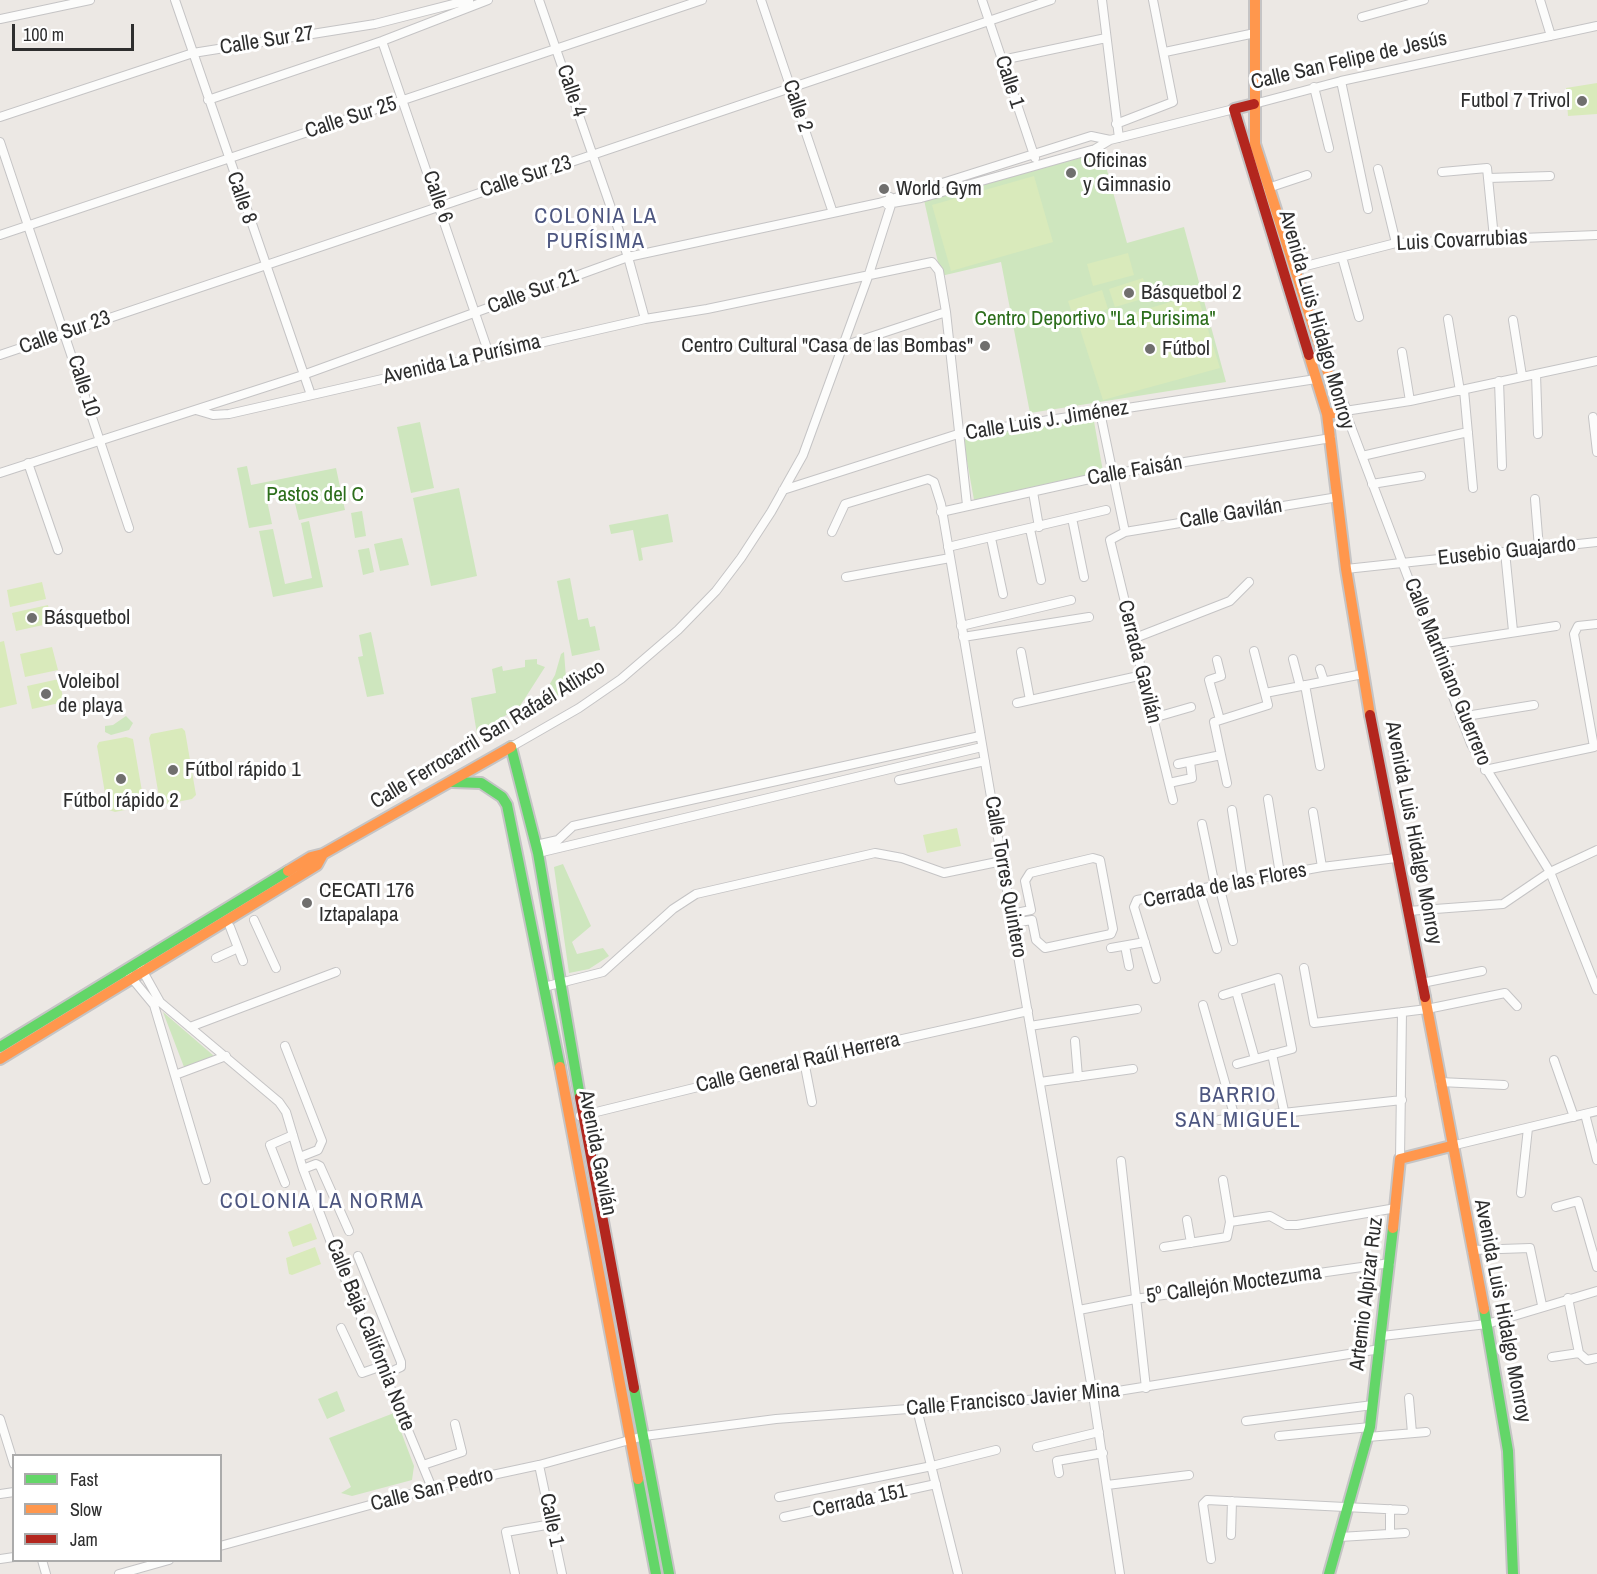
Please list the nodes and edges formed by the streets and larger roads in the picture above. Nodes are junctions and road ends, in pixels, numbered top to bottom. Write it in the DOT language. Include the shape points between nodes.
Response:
graph roads {
  1 [pos="90,0"];
  2 [pos="175,0"];
  3 [pos="469,0"];
  4 [pos="488,0"];
  5 [pos="539,0"];
  6 [pos="702,0"];
  7 [pos="761,0"];
  8 [pos="982,0"];
  9 [pos="1052,0"];
  10 [pos="1102,0"];
  11 [pos="1153,0"];
  12 [pos="1255,0"];
  13 [pos="1424,0"];
  14 [pos="1540,0"];
  15 [pos="1362,17"];
  16 [pos="0,19"];
  17 [pos="989,21"];
  18 [pos="1597,26"];
  19 [pos="1256,33"];
  20 [pos="1551,36"];
  21 [pos="1106,38"];
  22 [pos="382,41"];
  23 [pos="557,49"];
  24 [pos="1165,52"];
  25 [pos="193,53"];
  26 [pos="1002,60"];
  27 [pos="1341,81"];
  28 [pos="1314,87"];
  29 [pos="791,90"];
  30 [pos="208,100"];
  31 [pos="404,101"];
  32 [pos="1254,104"];
  33 [pos="1234,109"];
  34 [pos="0,117"];
  35 [pos="1116,124"];
  36 [pos="1119,138"];
  37 [pos="1110,140"];
  38 [pos="0,142"];
  39 [pos="1329,148"];
  40 [pos="1033,153"];
  41 [pos="593,155"];
  42 [pos="227,159"];
  43 [pos="1036,164"];
  44 [pos="1378,169"];
  45 [pos="1442,172"];
  46 [pos="1307,175"];
  47 [pos="1550,176"];
  48 [pos="1489,178"];
  49 [pos="1268,188"];
  50 [pos="890,201"];
  51 [pos="440,206"];
  52 [pos="1368,209"];
  53 [pos="833,213"];
  54 [pos="29,225"];
  55 [pos="0,235"];
  56 [pos="1597,235"];
  57 [pos="1494,238"];
  58 [pos="1396,243"];
  59 [pos="628,257"];
  60 [pos="1341,257"];
  61 [pos="264,266"];
  62 [pos="1294,269"];
  63 [pos="868,274"];
  64 [pos="946,312"];
  65 [pos="476,313"];
  66 [pos="1359,317"];
  67 [pos="645,319"];
  68 [pos="1448,319"];
  69 [pos="1513,320"];
  70 [pos="66,333"];
  71 [pos="843,346"];
  72 [pos="1402,352"];
  73 [pos="489,354"];
  74 [pos="0,355"];
  75 [pos="1597,361"];
  76 [pos="1536,374"];
  77 [pos="303,375"];
  78 [pos="1522,376"];
  79 [pos="1316,379"];
  80 [pos="1499,381"];
  81 [pos="1462,390"];
  82 [pos="311,395"];
  83 [pos="1410,401"];
  84 [pos="195,409"];
  85 [pos="1345,411"];
  86 [pos="1100,412"];
  87 [pos="1327,414"];
  88 [pos="1593,417"];
  89 [pos="1468,432"];
  90 [pos="1538,434"];
  91 [pos="958,435"];
  92 [pos="101,438"];
  93 [pos="1331,438"];
  94 [pos="1597,452"];
  95 [pos="1362,456"];
  96 [pos="28,463"];
  97 [pos="1502,466"];
  98 [pos="0,472"];
  99 [pos="1113,474"];
  100 [pos="1421,476"];
  101 [pos="1372,484"];
  102 [pos="1473,488"];
  103 [pos="783,490"];
  104 [pos="1033,492"];
  105 [pos="1338,497"];
  106 [pos="1535,499"];
  107 [pos="968,505"];
  108 [pos="1106,510"];
  109 [pos="941,512"];
  110 [pos="1072,518"];
  111 [pos="1039,527"];
  112 [pos="129,528"];
  113 [pos="1030,529"];
  114 [pos="832,532"];
  115 [pos="1125,532"];
  116 [pos="991,538"];
  117 [pos="1597,542"];
  118 [pos="948,547"];
  119 [pos="1539,548"];
  120 [pos="58,550"];
  121 [pos="1505,552"];
  122 [pos="950,558"];
  123 [pos="1403,563"];
  124 [pos="1346,569"];
  125 [pos="846,577"];
  126 [pos="1084,577"];
  127 [pos="1041,580"];
  128 [pos="1249,582"];
  129 [pos="1003,594"];
  130 [pos="1071,600"];
  131 [pos="1089,617"];
  132 [pos="1597,624"];
  133 [pos="962,626"];
  134 [pos="1556,626"];
  135 [pos="1513,631"];
  136 [pos="963,637"];
  137 [pos="1135,638"];
  138 [pos="1432,645"];
  139 [pos="1254,651"];
  140 [pos="1021,652"];
  141 [pos="1293,659"];
  142 [pos="1217,660"];
  143 [pos="1320,669"];
  144 [pos="1363,674"];
  145 [pos="1143,675"];
  146 [pos="1324,681"];
  147 [pos="1303,685"];
  148 [pos="1265,693"];
  149 [pos="1030,700"];
  150 [pos="1017,703"];
  151 [pos="1534,705"];
  152 [pos="1191,707"];
  153 [pos="1460,717"];
  154 [pos="1153,718"];
  155 [pos="1220,720"];
  156 [pos="1594,728"];
  157 [pos="980,736"];
  158 [pos="511,747"];
  159 [pos="982,747"];
  160 [pos="1221,755"];
  161 [pos="985,761"];
  162 [pos="1190,762"];
  163 [pos="1178,764"];
  164 [pos="1320,766"];
  165 [pos="1485,770"];
  166 [pos="899,780"];
  167 [pos="449,783"];
  168 [pos="1169,783"];
  169 [pos="1227,783"];
  170 [pos="1268,799"];
  171 [pos="1173,800"];
  172 [pos="1232,810"];
  173 [pos="1313,812"];
  174 [pos="1202,824"];
  175 [pos="537,849"];
  176 [pos="1597,850"];
  177 [pos="1396,858"];
  178 [pos="1002,861"];
  179 [pos="1322,867"];
  180 [pos="1550,872"];
  181 [pos="1280,873"];
  182 [pos="1243,880"];
  183 [pos="1217,885"];
  184 [pos="1200,889"];
  185 [pos="1408,911"];
  186 [pos="1011,914"];
  187 [pos="254,920"];
  188 [pos="1012,923"];
  189 [pos="230,927"];
  190 [pos="1233,941"];
  191 [pos="1145,942"];
  192 [pos="1125,946"];
  193 [pos="238,948"];
  194 [pos="1111,948"];
  195 [pos="1217,949"];
  196 [pos="216,958"];
  197 [pos="243,961"];
  198 [pos="139,966"];
  199 [pos="1129,966"];
  200 [pos="276,968"];
  201 [pos="1304,968"];
  202 [pos="1482,971"];
  203 [pos="336,972"];
  204 [pos="126,974"];
  205 [pos="1156,979"];
  206 [pos="1422,983"];
  207 [pos="559,984"];
  208 [pos="544,987"];
  209 [pos="1597,990"];
  210 [pos="1236,991"];
  211 [pos="1222,995"];
  212 [pos="157,1003"];
  213 [pos="1203,1005"];
  214 [pos="1517,1006"];
  215 [pos="1137,1009"];
  216 [pos="1427,1009"];
  217 [pos="1028,1011"];
  218 [pos="1402,1012"];
  219 [pos="1030,1026"];
  220 [pos="190,1027"];
  221 [pos="1075,1041"];
  222 [pos="285,1046"];
  223 [pos="0,1047"];
  224 [pos="1272,1054"];
  225 [pos="226,1056"];
  226 [pos="0,1059"];
  227 [pos="1255,1059"];
  228 [pos="1554,1060"];
  229 [pos="804,1061"];
  230 [pos="1237,1064"];
  231 [pos="1133,1069"];
  232 [pos="175,1075"];
  233 [pos="1078,1077"];
  234 [pos="1040,1082"];
  235 [pos="1440,1082"];
  236 [pos="1503,1085"];
  237 [pos="1402,1100"];
  238 [pos="812,1102"];
  239 [pos="1284,1111"];
  240 [pos="1597,1111"];
  241 [pos="1585,1114"];
  242 [pos="584,1115"];
  243 [pos="1574,1117"];
  244 [pos="570,1118"];
  245 [pos="1235,1118"];
  246 [pos="1219,1120"];
  247 [pos="1528,1128"];
  248 [pos="293,1135"];
  249 [pos="1450,1146"];
  250 [pos="300,1157"];
  251 [pos="1400,1159"];
  252 [pos="1597,1160"];
  253 [pos="1121,1161"];
  254 [pos="303,1169"];
  255 [pos="206,1180"];
  256 [pos="1223,1180"];
  257 [pos="285,1184"];
  258 [pos="1521,1193"];
  259 [pos="1556,1207"];
  260 [pos="1396,1208"];
  261 [pos="1187,1220"];
  262 [pos="1230,1222"];
  263 [pos="349,1231"];
  264 [pos="1191,1243"];
  265 [pos="1164,1247"];
  266 [pos="1472,1250"];
  267 [pos="358,1256"];
  268 [pos="1390,1263"];
  269 [pos="1597,1267"];
  270 [pos="1597,1291"];
  271 [pos="1568,1298"];
  272 [pos="1135,1299"];
  273 [pos="1542,1305"];
  274 [pos="1079,1310"];
  275 [pos="1487,1324"];
  276 [pos="341,1328"];
  277 [pos="1383,1336"];
  278 [pos="1380,1349"];
  279 [pos="1579,1353"];
  280 [pos="1552,1357"];
  281 [pos="1597,1358"];
  282 [pos="384,1370"];
  283 [pos="1146,1388"];
  284 [pos="1093,1395"];
  285 [pos="1409,1398"];
  286 [pos="1373,1405"];
  287 [pos="917,1409"];
  288 [pos="0,1419"];
  289 [pos="1246,1421"];
  290 [pos="455,1424"];
  291 [pos="1099,1432"];
  292 [pos="1369,1432"];
  293 [pos="1426,1432"];
  294 [pos="1412,1433"];
  295 [pos="644,1436"];
  296 [pos="1279,1436"];
  297 [pos="3,1437"];
  298 [pos="632,1439"];
  299 [pos="1037,1447"];
  300 [pos="996,1450"];
  301 [pos="1103,1453"];
  302 [pos="12,1459"];
  303 [pos="423,1465"];
  304 [pos="539,1466"];
  305 [pos="932,1467"];
  306 [pos="1059,1473"];
  307 [pos="1189,1475"];
  308 [pos="936,1485"];
  309 [pos="1107,1485"];
  310 [pos="432,1488"];
  311 [pos="779,1497"];
  312 [pos="1232,1501"];
  313 [pos="1348,1508"];
  314 [pos="1390,1509"];
  315 [pos="1404,1510"];
  316 [pos="784,1517"];
  317 [pos="552,1524"];
  318 [pos="1405,1533"];
  319 [pos="1390,1534"];
  320 [pos="1231,1535"];
  321 [pos="1340,1537"];
  322 [pos="222,1545"];
  323 [pos="1211,1559"];
  324 [pos="162,1562"];
  325 [pos="119,1574"];
  326 [pos="515,1574"];
  327 [pos="562,1574"];
  328 [pos="656,1574"];
  329 [pos="669,1574"];
  330 [pos="958,1574"];
  331 [pos="1120,1574"];
  332 [pos="1329,1574"];
  333 [pos="1513,1574"];
  1 -- 16 [label="street"];
  2 -- 25 [label="street, Calle 8"];
  3 -- 25 [label="street, Calle Sur 27" via="375,24"];
  4 -- 22 [label="street, Calle Sur 27"];
  5 -- 23 [label="street, Calle 4"];
  6 -- 23 [label="street, Calle Sur 25"];
  7 -- 29 [label="street, Calle 2"];
  8 -- 17 [label="street, Calle 1"];
  9 -- 17 [label="street, Calle Sur 23"];
  10 -- 21 [label="street"];
  11 -- 24 [label="street"];
  12 -- 19 [label="street, Avenida Luis Hidalgo Monroy"];
  13 -- 15 [label="street"];
  14 -- 20 [label="street"];
  17 -- 26 [label="street, Calle 1"];
  17 -- 29 [label="street, Calle Sur 23"];
  18 -- 20 [label="street, Calle San Felipe de Jesús"];
  19 -- 24 [label="street"];
  19 -- 32 [label="street, Avenida Luis Hidalgo Monroy"];
  20 -- 27 [label="street, Calle San Felipe de Jesús"];
  21 -- 26 [label="street"];
  21 -- 35 [label="street"];
  22 -- 30 [label="street, Calle Sur 27"];
  22 -- 31 [label="street, Calle 6"];
  23 -- 31 [label="street, Calle Sur 25"];
  23 -- 41 [label="street, Calle 4"];
  24 -- 35 [label="street" via="1173,102"];
  25 -- 30 [label="street, Calle 8"];
  25 -- 34 [label="street, Calle Sur 27"];
  26 -- 40 [label="street, Calle 1"];
  27 -- 28 [label="street, Calle San Felipe de Jesús"];
  27 -- 52 [label="street"];
  28 -- 32 [label="street, Calle San Felipe de Jesús"];
  28 -- 39 [label="street"];
  29 -- 41 [label="street, Calle Sur 23"];
  29 -- 53 [label="street, Calle 2"];
  30 -- 42 [label="street, Calle 8"];
  31 -- 42 [label="street, Calle Sur 25"];
  31 -- 51 [label="street, Calle 6"];
  32 -- 33 [label="street, Calle San Felipe de Jesús"];
  32 -- 49 [label="street, Avenida Luis Hidalgo Monroy" via="1255,144"];
  33 -- 36 [label="street, Calle San Felipe de Jesús"];
  33 -- 79 [label="street, Avenida Luis Hidalgo Monroy"];
  35 -- 36 [label="street"];
  36 -- 37 [label="street, Calle San Felipe de Jesús"];
  37 -- 40 [label="street, Calle San Felipe de Jesús" via="1092,136"];
  37 -- 43 [label="street, Calle San Felipe de Jesús" via="1095,149"];
  38 -- 54 [label="street, Calle 10"];
  40 -- 43 [label="street, Calle 1"];
  40 -- 50 [label="street, Calle San Felipe de Jesús"];
  41 -- 51 [label="street, Calle Sur 23"];
  41 -- 59 [label="street, Calle 4"];
  42 -- 54 [label="street, Calle Sur 25"];
  42 -- 61 [label="street, Calle 8"];
  43 -- 50 [label="street, Calle San Felipe de Jesús"];
  44 -- 58 [label="street"];
  45 -- 48 [label="street" via="1487,168"];
  46 -- 49 [label="street"];
  47 -- 48 [label="street"];
  48 -- 57 [label="street"];
  49 -- 62 [label="street, Avenida Luis Hidalgo Monroy"];
  50 -- 53 [label="street, Calle Sur 21"];
  50 -- 63 [label="street, Calle Ferrocarril San Rafaél Atlixco"];
  51 -- 61 [label="street, Calle Sur 23"];
  51 -- 65 [label="street, Calle 6"];
  53 -- 59 [label="street, Calle Sur 21"];
  54 -- 55 [label="street, Calle Sur 25"];
  54 -- 70 [label="street, Calle 10"];
  56 -- 57 [label="street, Luis Covarrubias"];
  57 -- 58 [label="street, Luis Covarrubias"];
  58 -- 60 [label="street, Luis Covarrubias"];
  59 -- 65 [label="street, Calle Sur 21"];
  59 -- 67 [label="street, Calle 4"];
  60 -- 62 [label="street, Luis Covarrubias"];
  60 -- 66 [label="street"];
  61 -- 70 [label="street, Calle Sur 23"];
  61 -- 77 [label="street, Calle 8"];
  62 -- 85 [label="street, Avenida Luis Hidalgo Monroy" via="1329,376"];
  63 -- 64 [label="street, Avenida La Purísima" via="932,261 939,271"];
  63 -- 67 [label="street, Avenida La Purísima"];
  63 -- 71 [label="street, Calle Ferrocarril San Rafaél Atlixco"];
  64 -- 71 [label="street"];
  64 -- 91 [label="street"];
  65 -- 73 [label="street, Calle 6"];
  65 -- 77 [label="street, Calle Sur 21"];
  67 -- 73 [label="street, Avenida La Purísima"];
  68 -- 81 [label="street"];
  69 -- 78 [label="street"];
  70 -- 74 [label="street, Calle Sur 23"];
  70 -- 92 [label="street, Calle 10"];
  71 -- 103 [label="street, Calle Ferrocarril San Rafaél Atlixco" via="803,455"];
  72 -- 83 [label="street"];
  73 -- 82 [label="street, Avenida La Purísima"];
  75 -- 76 [label="street"];
  76 -- 78 [label="street"];
  76 -- 90 [label="street"];
  77 -- 82 [label="street, Calle 8"];
  77 -- 84 [label="street, Calle Sur 21"];
  78 -- 80 [label="street"];
  79 -- 86 [label="street, Calle Luis J. Jiménez"];
  79 -- 87 [label="street, Avenida Luis Hidalgo Monroy"];
  80 -- 81 [label="street"];
  80 -- 97 [label="street"];
  81 -- 83 [label="street"];
  81 -- 89 [label="street"];
  82 -- 84 [label="street, Avenida La Purísima" via="229,414 213,415"];
  83 -- 85 [label="street"];
  84 -- 92 [label="street, Avenida La Purísima"];
  85 -- 87 [label="street"];
  85 -- 95 [label="street, Calle Martiniano Guerrero"];
  86 -- 91 [label="street, Calle Luis J. Jiménez"];
  86 -- 99 [label="street"];
  87 -- 93 [label="street, Avenida Luis Hidalgo Monroy"];
  88 -- 94 [label="street"];
  89 -- 95 [label="street"];
  89 -- 102 [label="street"];
  91 -- 103 [label="street, Calle Luis J. Jiménez"];
  91 -- 107 [label="street"];
  92 -- 96 [label="street, Avenida La Purísima"];
  92 -- 112 [label="street, Calle 10"];
  93 -- 99 [label="street, Calle Faisán"];
  93 -- 105 [label="street, Avenida Luis Hidalgo Monroy"];
  95 -- 101 [label="street, Calle Martiniano Guerrero"];
  96 -- 98 [label="street, Avenida La Purísima"];
  96 -- 120 [label="street"];
  99 -- 104 [label="street, Calle Faisán"];
  99 -- 115 [label="street"];
  100 -- 101 [label="street"];
  101 -- 123 [label="street, Calle Martiniano Guerrero"];
  103 -- 158 [label="street, Calle Ferrocarril San Rafaél Atlixco" via="741,558 678,630 621,679"];
  104 -- 107 [label="street, Calle Faisán"];
  104 -- 111 [label="street"];
  105 -- 115 [label="street, Calle Gavilán"];
  105 -- 124 [label="street, Avenida Luis Hidalgo Monroy"];
  106 -- 119 [label="street"];
  107 -- 109 [label="street, Calle Faisán"];
  108 -- 110 [label="street"];
  109 -- 114 [label="street, Calle Torres Quintero" via="937,487 928,480 845,504"];
  109 -- 118 [label="street, Calle Torres Quintero"];
  110 -- 111 [label="street"];
  110 -- 126 [label="street"];
  111 -- 113 [label="street"];
  113 -- 116 [label="street"];
  113 -- 127 [label="street"];
  115 -- 137 [label="street, Cerrada Gavilán" via="1109,544"];
  116 -- 118 [label="street"];
  116 -- 129 [label="street"];
  117 -- 119 [label="street, Eusebio Guajardo"];
  118 -- 122 [label="street, Calle Torres Quintero"];
  119 -- 121 [label="street, Eusebio Guajardo"];
  121 -- 123 [label="street, Eusebio Guajardo"];
  121 -- 135 [label="street"];
  122 -- 125 [label="street"];
  122 -- 133 [label="street, Calle Torres Quintero"];
  123 -- 124 [label="street, Eusebio Guajardo"];
  123 -- 138 [label="street, Calle Martiniano Guerrero"];
  124 -- 144 [label="street, Avenida Luis Hidalgo Monroy"];
  128 -- 137 [label="street" via="1230,601"];
  130 -- 133 [label="street"];
  131 -- 136 [label="street"];
  132 -- 156 [label="street" via="1578,626 1574,634"];
  133 -- 136 [label="street, Calle Torres Quintero"];
  134 -- 135 [label="street"];
  135 -- 138 [label="street"];
  136 -- 157 [label="street, Calle Torres Quintero"];
  137 -- 145 [label="street, Cerrada Gavilán"];
  138 -- 153 [label="street, Calle Martiniano Guerrero"];
  139 -- 148 [label="street"];
  140 -- 149 [label="street"];
  141 -- 147 [label="street"];
  142 -- 155 [label="street" via="1221,676 1209,680"];
  143 -- 146 [label="street"];
  144 -- 146 [label="street"];
  144 -- 177 [label="street, Avenida Luis Hidalgo Monroy"];
  145 -- 149 [label="street"];
  145 -- 154 [label="street, Cerrada Gavilán"];
  146 -- 147 [label="street"];
  147 -- 148 [label="street"];
  147 -- 164 [label="street"];
  148 -- 155 [label="street" via="1268,705"];
  149 -- 150 [label="street"];
  151 -- 153 [label="street"];
  152 -- 154 [label="street"];
  153 -- 165 [label="street, Calle Martiniano Guerrero"];
  154 -- 168 [label="street, Cerrada Gavilán"];
  155 -- 160 [label="street" via="1214,722"];
  156 -- 165 [label="street" via="1594,747"];
  157 -- 159 [label="street, Calle Torres Quintero"];
  157 -- 175 [label="street" via="573,826 558,840"];
  158 -- 167 [label="street, Calle Ferrocarril San Rafaél Atlixco"];
  158 -- 175 [label="street, Avenida Gavilán"];
  159 -- 161 [label="street, Calle Torres Quintero"];
  159 -- 175 [label="street"];
  160 -- 162 [label="street"];
  160 -- 169 [label="street"];
  161 -- 166 [label="street"];
  161 -- 178 [label="street, Calle Torres Quintero"];
  162 -- 163 [label="street"];
  162 -- 168 [label="street" via="1192,778"];
  165 -- 180 [label="street, Calle Martiniano Guerrero"];
  167 -- 198 [label="street, Calle Ferrocarril San Rafaél Atlixco" via="323,854 310,857"];
  167 -- 208 [label="street, Avenida Gavilán" via="481,783 507,805"];
  168 -- 171 [label="street, Cerrada Gavilán"];
  170 -- 181 [label="street"];
  172 -- 182 [label="street"];
  173 -- 179 [label="street, Cerrada de las Flores"];
  174 -- 183 [label="street"];
  175 -- 207 [label="street, Avenida Gavilán"];
  176 -- 180 [label="street"];
  177 -- 179 [label="street, Cerrada de las Flores"];
  177 -- 185 [label="street, Avenida Luis Hidalgo Monroy"];
  178 -- 186 [label="street, Calle Torres Quintero"];
  178 -- 207 [label="street" via="944,873 875,853 696,894 673,909 603,972"];
  179 -- 181 [label="street, Cerrada de las Flores"];
  180 -- 185 [label="street" via="1503,904"];
  180 -- 209 [label="street, Calle Martiniano Guerrero"];
  181 -- 182 [label="street, Cerrada de las Flores"];
  182 -- 183 [label="street, Cerrada de las Flores"];
  183 -- 184 [label="street, Cerrada de las Flores"];
  183 -- 190 [label="street"];
  184 -- 191 [label="street, Cerrada de las Flores" via="1137,900 1134,907"];
  184 -- 195 [label="street"];
  185 -- 206 [label="street, Avenida Luis Hidalgo Monroy"];
  186 -- 188 [label="street, Calle Torres Quintero"];
  186 -- 188 [label="street" via="1031,910 1025,881 1030,873 1093,858 1100,860 1111,934 1046,948 1036,940 1032,920"];
  187 -- 200 [label="street"];
  188 -- 217 [label="street, Calle Torres Quintero"];
  189 -- 193 [label="street"];
  191 -- 192 [label="street"];
  191 -- 205 [label="street, Cerrada de las Flores"];
  192 -- 194 [label="street"];
  192 -- 199 [label="street"];
  193 -- 196 [label="street"];
  193 -- 197 [label="street"];
  198 -- 204 [label="street, Calle Ferrocarril San Rafaél Atlixco"];
  198 -- 212 [label="street, Calle Baja California Norte"];
  201 -- 218 [label="street" via="1314,1023"];
  202 -- 206 [label="street"];
  203 -- 220 [label="street"];
  204 -- 212 [label="street"];
  204 -- 223 [label="street, Calle Ferrocarril San Rafaél Atlixco"];
  204 -- 226 [label="street, Calle Ferrocarril San Rafaél Atlixco"];
  206 -- 216 [label="street, Avenida Luis Hidalgo Monroy"];
  207 -- 208 [label="street"];
  207 -- 242 [label="street, Avenida Gavilán"];
  208 -- 244 [label="street, Avenida Gavilán"];
  210 -- 211 [label="street"];
  210 -- 224 [label="street" via="1278,978 1292,1049"];
  210 -- 227 [label="street"];
  212 -- 220 [label="street, Calle Baja California Norte"];
  212 -- 232 [label="street"];
  213 -- 245 [label="street"];
  214 -- 216 [label="street" via="1505,993"];
  215 -- 219 [label="street"];
  216 -- 218 [label="street"];
  216 -- 235 [label="street, Avenida Luis Hidalgo Monroy"];
  217 -- 219 [label="street, Calle Torres Quintero"];
  217 -- 229 [label="street, Calle General Raúl Herrera"];
  218 -- 237 [label="street, Artemio Alpizar Ruz"];
  219 -- 234 [label="street, Calle Torres Quintero"];
  220 -- 225 [label="street, Calle Baja California Norte"];
  221 -- 233 [label="street"];
  222 -- 250 [label="street" via="322,1144 318,1150"];
  224 -- 227 [label="street"];
  224 -- 239 [label="street"];
  225 -- 232 [label="street"];
  225 -- 248 [label="street, Calle Baja California Norte" via="279,1101"];
  227 -- 230 [label="street"];
  228 -- 243 [label="street"];
  229 -- 238 [label="street"];
  229 -- 242 [label="street, Calle General Raúl Herrera"];
  231 -- 233 [label="street"];
  232 -- 255 [label="street"];
  233 -- 234 [label="street"];
  234 -- 274 [label="street, Calle Torres Quintero"];
  235 -- 236 [label="street"];
  235 -- 249 [label="street, Avenida Luis Hidalgo Monroy"];
  237 -- 239 [label="street"];
  237 -- 251 [label="street, Artemio Alpizar Ruz"];
  239 -- 245 [label="street"];
  240 -- 241 [label="street"];
  241 -- 243 [label="street"];
  241 -- 252 [label="street"];
  242 -- 244 [label="street, Calle General Raúl Herrera"];
  242 -- 295 [label="street, Avenida Gavilán"];
  243 -- 247 [label="street"];
  244 -- 298 [label="street, Avenida Gavilán"];
  245 -- 246 [label="street"];
  247 -- 249 [label="street"];
  247 -- 258 [label="street"];
  248 -- 250 [label="street, Calle Baja California Norte"];
  248 -- 257 [label="street" via="270,1145"];
  249 -- 251 [label="street"];
  249 -- 266 [label="street, Avenida Luis Hidalgo Monroy"];
  250 -- 254 [label="street, Calle Baja California Norte"];
  251 -- 260 [label="street, Artemio Alpizar Ruz"];
  253 -- 272 [label="street"];
  254 -- 263 [label="street" via="320,1166"];
  254 -- 282 [label="street, Calle Baja California Norte"];
  256 -- 262 [label="street"];
  259 -- 269 [label="street" via="1578,1201"];
  260 -- 262 [label="street" via="1297,1225 1286,1225 1270,1216"];
  260 -- 268 [label="street, Artemio Alpizar Ruz"];
  261 -- 264 [label="street"];
  262 -- 264 [label="street" via="1227,1237"];
  264 -- 265 [label="street"];
  266 -- 273 [label="street" via="1530,1248"];
  266 -- 275 [label="street, Avenida Luis Hidalgo Monroy"];
  267 -- 282 [label="street" via="401,1362 401,1366"];
  268 -- 272 [label="street, 5º Callejón Moctezuma"];
  268 -- 277 [label="street, Artemio Alpizar Ruz"];
  270 -- 271 [label="street"];
  271 -- 273 [label="street"];
  271 -- 279 [label="street"];
  272 -- 274 [label="street, 5º Callejón Moctezuma"];
  272 -- 283 [label="street"];
  273 -- 275 [label="street"];
  274 -- 284 [label="street, Calle Torres Quintero"];
  275 -- 277 [label="street"];
  275 -- 333 [label="street, Avenida Luis Hidalgo Monroy" via="1508,1451"];
  276 -- 282 [label="street" via="362,1373"];
  277 -- 278 [label="street, Artemio Alpizar Ruz"];
  278 -- 283 [label="street, Calle Francisco Javier Mina"];
  278 -- 286 [label="street, Artemio Alpizar Ruz"];
  279 -- 280 [label="street"];
  279 -- 281 [label="street" via="1587,1360"];
  282 -- 303 [label="street, Calle Baja California Norte"];
  283 -- 284 [label="street, Calle Francisco Javier Mina"];
  284 -- 287 [label="street, Calle Francisco Javier Mina"];
  284 -- 291 [label="street, Calle Torres Quintero"];
  285 -- 294 [label="street"];
  286 -- 289 [label="street"];
  286 -- 292 [label="street, Artemio Alpizar Ruz"];
  287 -- 295 [label="street, Calle Francisco Javier Mina" via="776,1419"];
  287 -- 305 [label="street"];
  288 -- 297 [label="street"];
  290 -- 303 [label="street" via="462,1452"];
  291 -- 299 [label="street"];
  291 -- 301 [label="street, Calle Torres Quintero"];
  292 -- 294 [label="street"];
  292 -- 296 [label="street"];
  292 -- 313 [label="street, Artemio Alpizar Ruz"];
  293 -- 294 [label="street"];
  295 -- 298 [label="street, Calle San Pedro"];
  295 -- 329 [label="street, Avenida Gavilán"];
  297 -- 302 [label="street"];
  298 -- 304 [label="street, Calle San Pedro"];
  298 -- 328 [label="street, Avenida Gavilán"];
  300 -- 305 [label="street"];
  301 -- 306 [label="street" via="1057,1461"];
  301 -- 309 [label="street, Calle Torres Quintero"];
  303 -- 310 [label="street, Calle Baja California Norte"];
  304 -- 310 [label="street, Calle San Pedro"];
  304 -- 317 [label="street, Calle 1"];
  305 -- 308 [label="street"];
  305 -- 311 [label="street"];
  307 -- 309 [label="street"];
  308 -- 316 [label="street, Cerrada 151"];
  308 -- 330 [label="street"];
  309 -- 331 [label="street, Calle Torres Quintero"];
  310 -- 322 [label="street, Calle San Pedro"];
  312 -- 313 [label="street"];
  312 -- 320 [label="street"];
  312 -- 323 [label="street" via="1207,1500 1203,1504"];
  313 -- 314 [label="street"];
  313 -- 321 [label="street, Artemio Alpizar Ruz"];
  314 -- 315 [label="street"];
  314 -- 319 [label="street"];
  317 -- 326 [label="street" via="506,1532"];
  317 -- 327 [label="street, Calle 1"];
  318 -- 319 [label="street"];
  319 -- 321 [label="street"];
  321 -- 332 [label="street, Artemio Alpizar Ruz"];
  324 -- 325 [label="street"];
}
